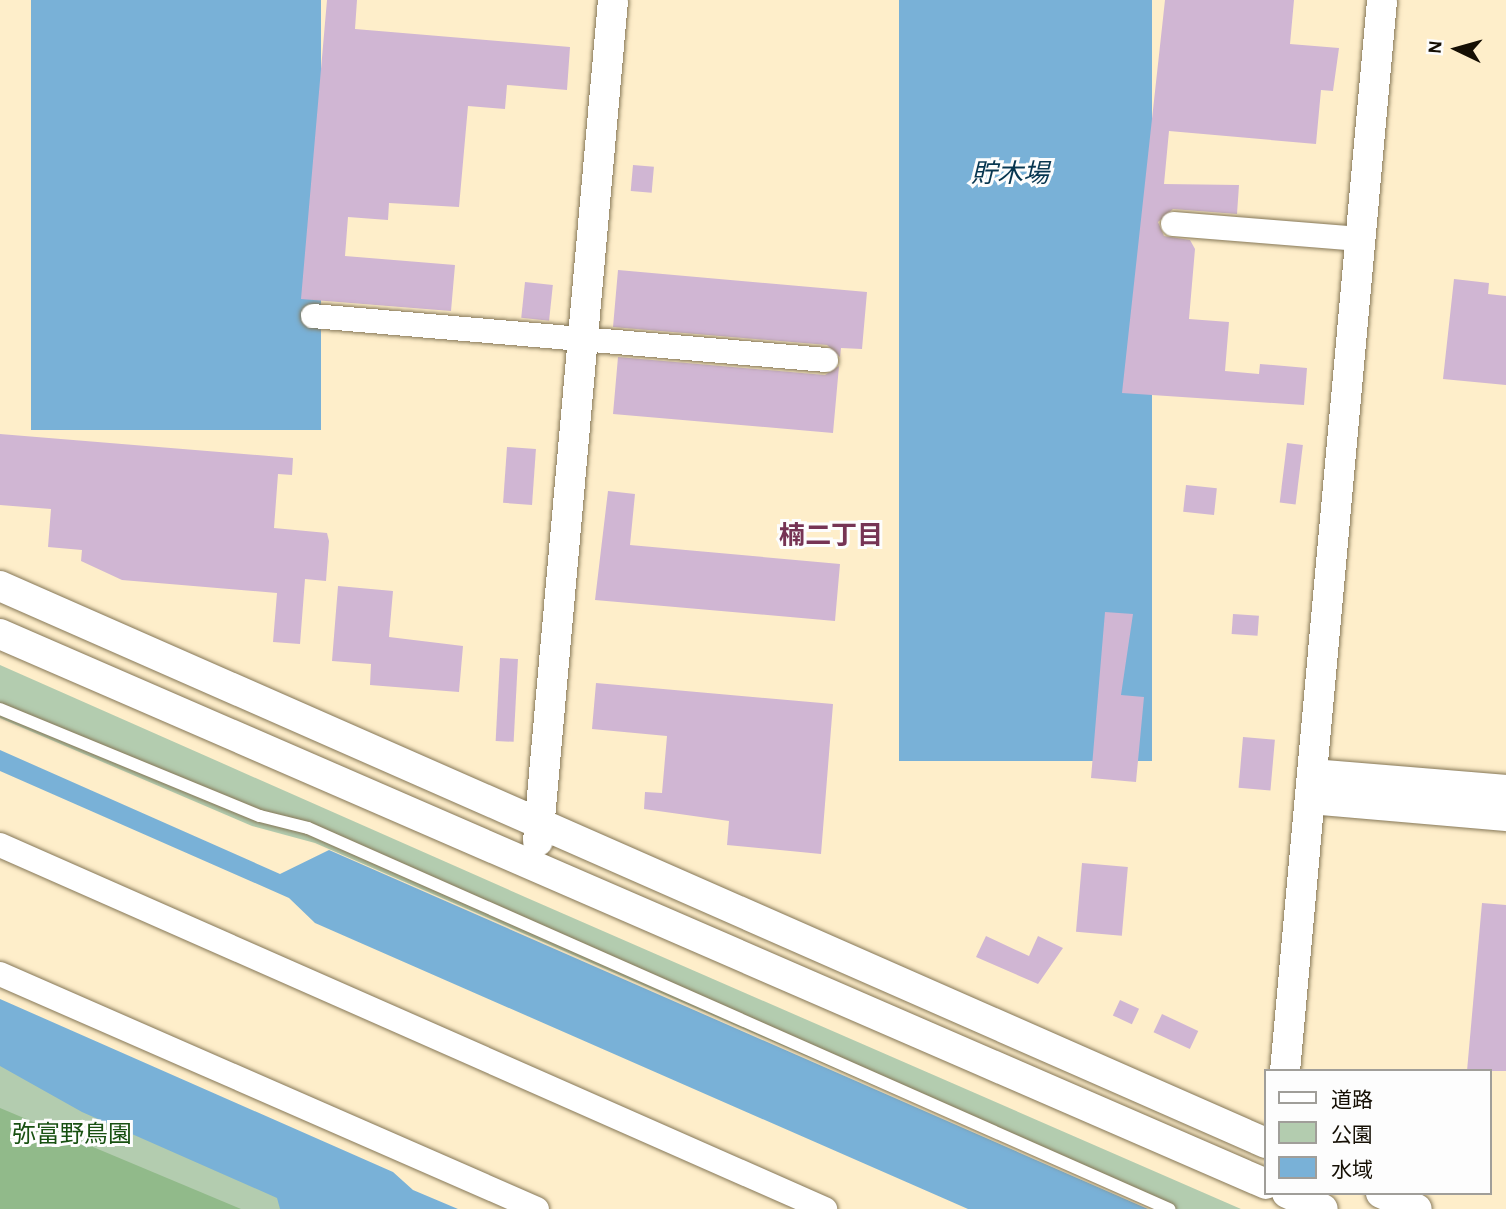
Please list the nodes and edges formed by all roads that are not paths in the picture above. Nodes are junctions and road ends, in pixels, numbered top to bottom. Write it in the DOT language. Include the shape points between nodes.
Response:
graph roads {
  1 [pos="613,0"];
  2 [pos="1382,0"];
  3 [pos="1173,224"];
  4 [pos="1360,239"];
  5 [pos="313,316"];
  6 [pos="583,339"];
  7 [pos="826,360"];
  8 [pos="0,586"];
  9 [pos="0,634"];
  10 [pos="0,709"];
  11 [pos="1311,787"];
  12 [pos="1506,790"];
  13 [pos="1506,816"];
  14 [pos="540,822"];
  15 [pos="0,845"];
  16 [pos="535,866"];
  17 [pos="0,974"];
  18 [pos="1285,1069"];
  19 [pos="1264,1142"];
  20 [pos="1264,1183"];
  21 [pos="1292,1195"];
  22 [pos="1386,1195"];
  23 [pos="537,1209"];
  24 [pos="825,1209"];
  25 [pos="1168,1209"];
  26 [pos="1323,1209"];
  27 [pos="1417,1209"];
  1 -- 6 [label="street"];
  2 -- 4 [label="street"];
  3 -- 4 [label="street"];
  4 -- 11 [label="street"];
  5 -- 6 [label="street"];
  6 -- 7 [label="street"];
  6 -- 14 [label="street"];
  8 -- 14 [label="street"];
  9 -- 16 [label="street"];
  10 -- 25 [label="lane" via="260,816 308,828"];
  11 -- 12 [label="street"];
  11 -- 13 [label="street"];
  11 -- 18 [label="street"];
  14 -- 16 [label="street"];
  14 -- 19 [label="street"];
  15 -- 24 [label="street"];
  16 -- 20 [label="street"];
  17 -- 23 [label="street"];
  21 -- 26 [label="street"];
  22 -- 27 [label="street"];
}
